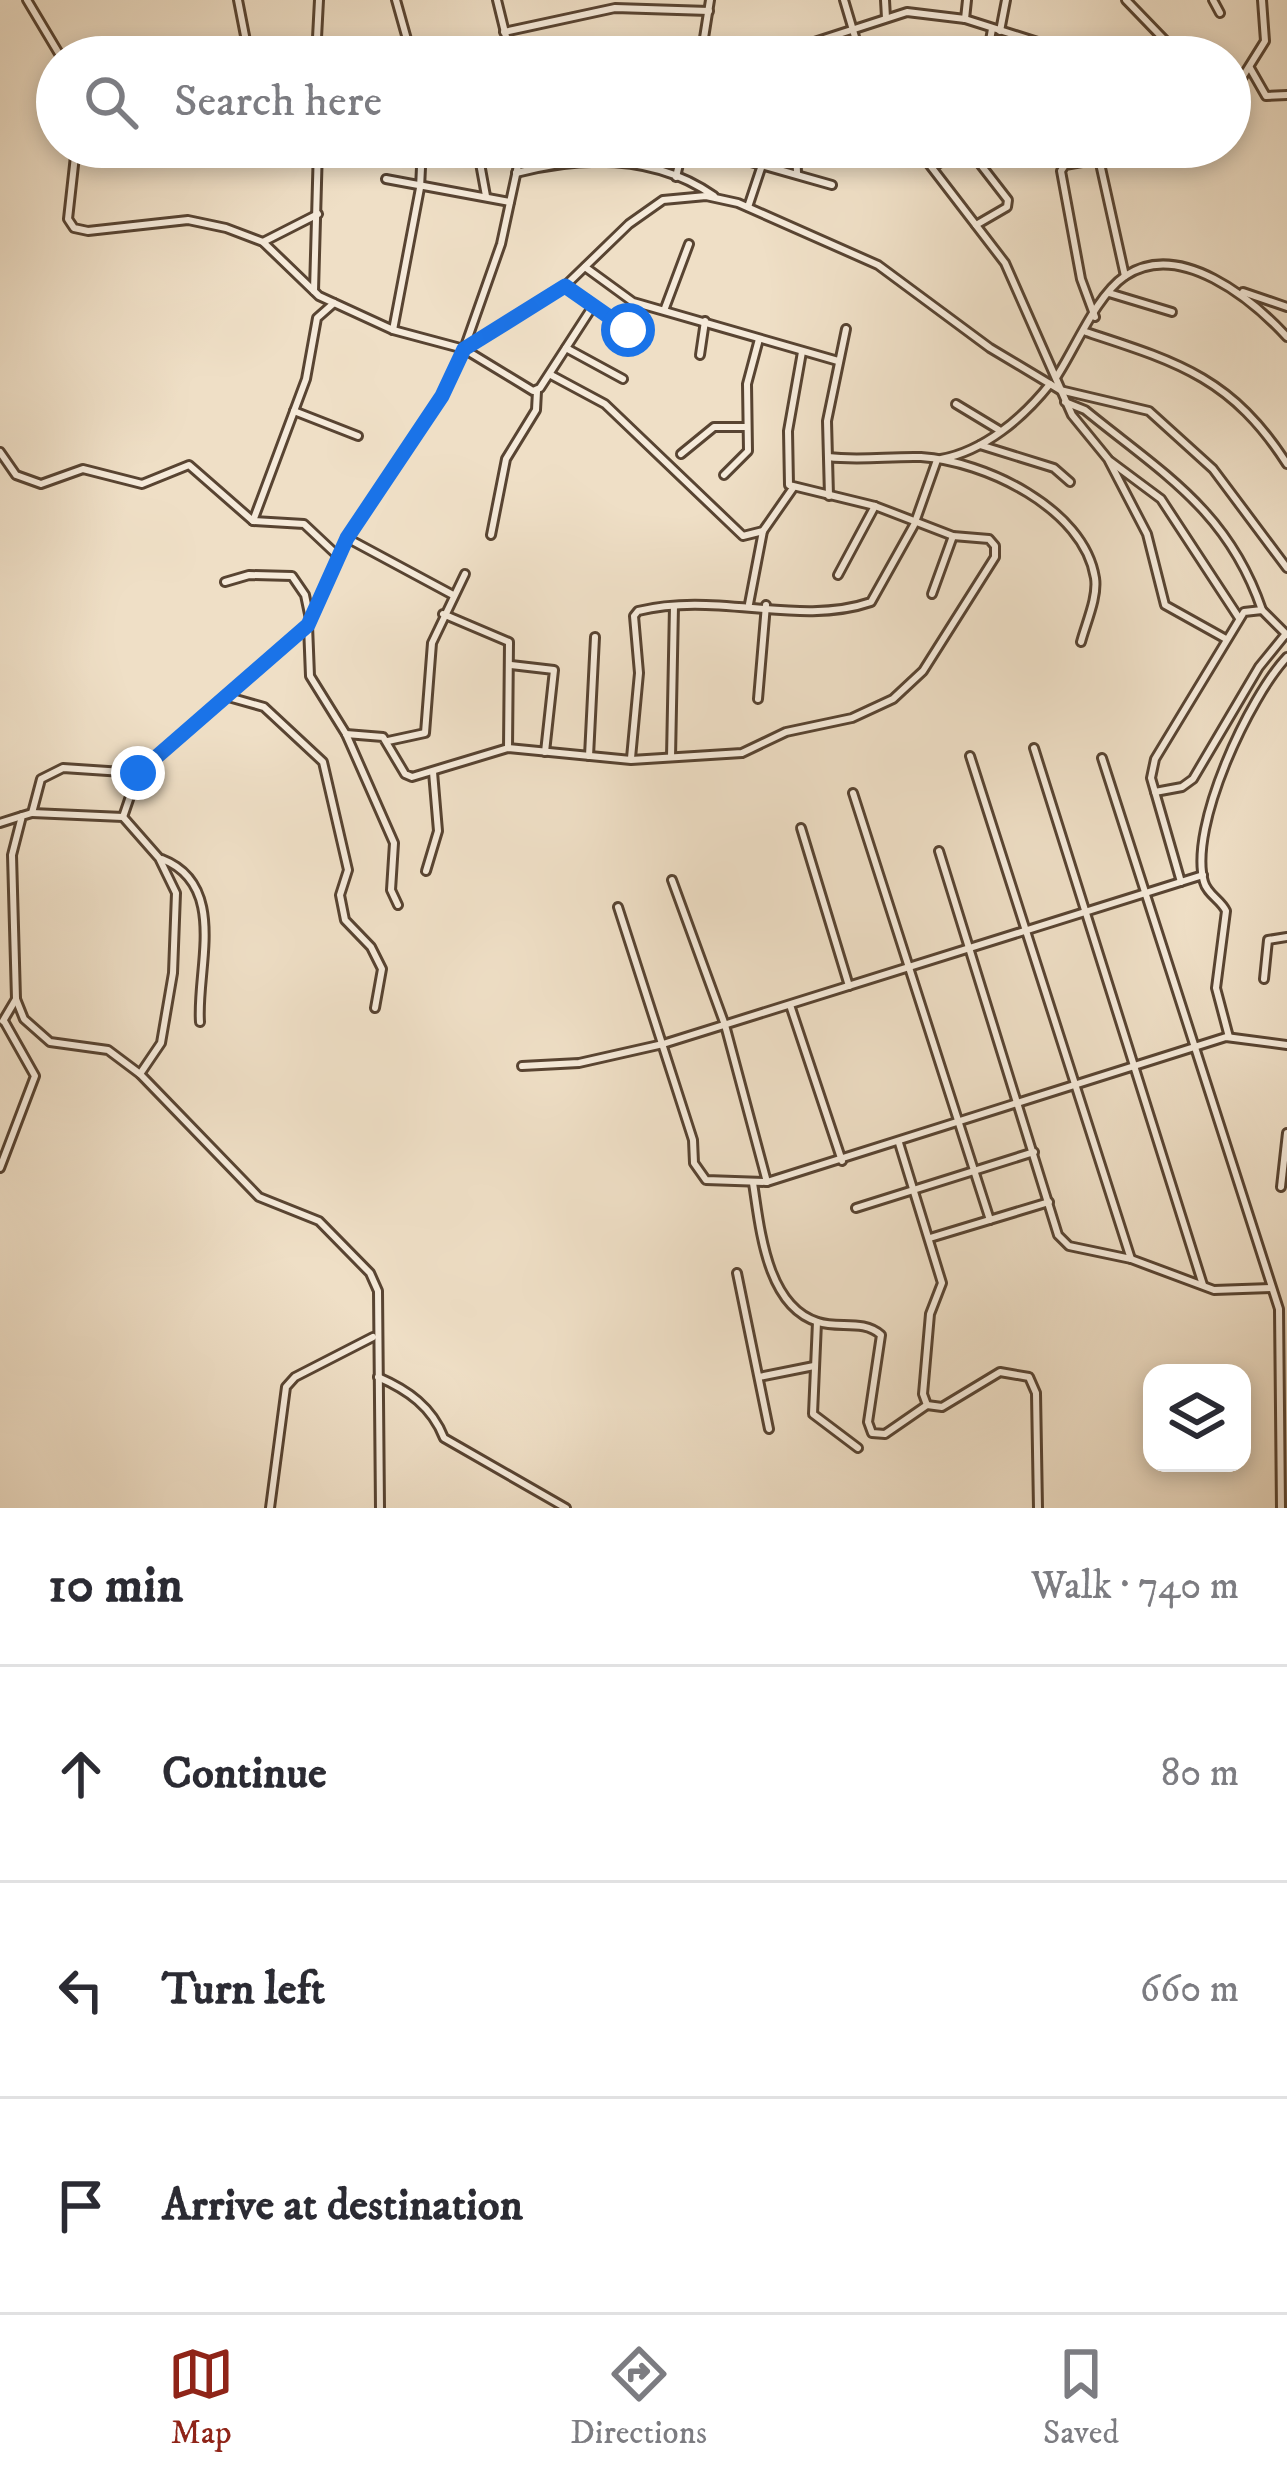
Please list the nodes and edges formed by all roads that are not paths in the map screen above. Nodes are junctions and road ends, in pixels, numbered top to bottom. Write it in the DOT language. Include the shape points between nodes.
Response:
graph roads {
  1 [pos="28,0"];
  2 [pos="238,0"];
  3 [pos="320,0"];
  4 [pos="396,0"];
  5 [pos="497,0"];
  6 [pos="710,0"];
  7 [pos="844,0"];
  8 [pos="885,0"];
  9 [pos="926,0"];
  10 [pos="967,0"];
  11 [pos="1006,0"];
  12 [pos="1126,0"];
  13 [pos="1214,0"];
  14 [pos="1262,0"];
  15 [pos="658,5"];
  16 [pos="709,11"];
  17 [pos="926,14"];
  18 [pos="1220,14"];
  19 [pos="886,18"];
  20 [pos="965,19"];
  21 [pos="849,28"];
  22 [pos="996,30"];
  23 [pos="504,32"];
  24 [pos="49,36"];
  25 [pos="244,36"];
  26 [pos="317,36"];
  27 [pos="407,36"];
  28 [pos="505,36"];
  29 [pos="705,36"];
  30 [pos="830,36"];
  31 [pos="852,36"];
  32 [pos="994,36"];
  33 [pos="1016,36"];
  34 [pos="1161,36"];
  35 [pos="1251,66"];
  36 [pos="1251,70"];
  37 [pos="1287,95"];
  38 [pos="74,168"];
  39 [pos="318,168"];
  40 [pos="421,168"];
  41 [pos="481,168"];
  42 [pos="517,168"];
  43 [pos="542,168"];
  44 [pos="643,168"];
  45 [pos="678,168"];
  46 [pos="761,168"];
  47 [pos="776,168"];
  48 [pos="797,168"];
  49 [pos="935,168"];
  50 [pos="984,168"];
  51 [pos="1064,168"];
  52 [pos="1101,168"];
  53 [pos="516,172"];
  54 [pos="797,174"];
  55 [pos="676,177"];
  56 [pos="386,178"];
  57 [pos="832,185"];
  58 [pos="420,188"];
  59 [pos="486,197"];
  60 [pos="717,198"];
  61 [pos="510,202"];
  62 [pos="748,207"];
  63 [pos="318,214"];
  64 [pos="976,225"];
  65 [pos="263,242"];
  66 [pos="689,244"];
  67 [pos="585,267"];
  68 [pos="1125,276"];
  69 [pos="565,286"];
  70 [pos="314,291"];
  71 [pos="1239,291"];
  72 [pos="1109,293"];
  73 [pos="334,303"];
  74 [pos="593,306"];
  75 [pos="664,308"];
  76 [pos="1287,308"];
  77 [pos="1172,312"];
  78 [pos="1095,317"];
  79 [pos="705,321"];
  80 [pos="846,329"];
  81 [pos="393,330"];
  82 [pos="628,330"];
  83 [pos="1086,332"];
  84 [pos="1287,337"];
  85 [pos="759,339"];
  86 [pos="566,348"];
  87 [pos="464,349"];
  88 [pos="802,352"];
  89 [pos="700,355"];
  90 [pos="838,361"];
  91 [pos="550,374"];
  92 [pos="1057,376"];
  93 [pos="623,379"];
  94 [pos="1050,384"];
  95 [pos="1060,390"];
  96 [pos="537,391"];
  97 [pos="1065,402"];
  98 [pos="956,404"];
  99 [pos="293,411"];
  100 [pos="746,427"];
  101 [pos="1000,431"];
  102 [pos="358,436"];
  103 [pos="980,445"];
  104 [pos="0,452"];
  105 [pos="681,454"];
  106 [pos="828,458"];
  107 [pos="937,460"];
  108 [pos="1108,460"];
  109 [pos="1287,464"];
  110 [pos="724,475"];
  111 [pos="1070,482"];
  112 [pos="793,488"];
  113 [pos="829,496"];
  114 [pos="875,506"];
  115 [pos="253,521"];
  116 [pos="914,525"];
  117 [pos="764,531"];
  118 [pos="491,535"];
  119 [pos="953,536"];
  120 [pos="347,538"];
  121 [pos="338,556"];
  122 [pos="1287,568"];
  123 [pos="465,574"];
  124 [pos="838,575"];
  125 [pos="225,582"];
  126 [pos="932,594"];
  127 [pos="453,595"];
  128 [pos="749,604"];
  129 [pos="766,605"];
  130 [pos="674,606"];
  131 [pos="1262,610"];
  132 [pos="443,614"];
  133 [pos="1239,618"];
  134 [pos="309,622"];
  135 [pos="1286,634"];
  136 [pos="595,637"];
  137 [pos="1226,639"];
  138 [pos="1081,642"];
  139 [pos="1287,657"];
  140 [pos="511,664"];
  141 [pos="225,696"];
  142 [pos="758,699"];
  143 [pos="346,734"];
  144 [pos="388,741"];
  145 [pos="508,748"];
  146 [pos="1034,748"];
  147 [pos="545,752"];
  148 [pos="590,756"];
  149 [pos="970,756"];
  150 [pos="671,758"];
  151 [pos="1102,758"];
  152 [pos="631,760"];
  153 [pos="433,772"];
  154 [pos="138,773"];
  155 [pos="1155,792"];
  156 [pos="853,793"];
  157 [pos="32,813"];
  158 [pos="22,816"];
  159 [pos="123,818"];
  160 [pos="0,823"];
  161 [pos="801,829"];
  162 [pos="939,851"];
  163 [pos="159,858"];
  164 [pos="426,871"];
  165 [pos="1203,875"];
  166 [pos="672,880"];
  167 [pos="1181,882"];
  168 [pos="1145,893"];
  169 [pos="398,905"];
  170 [pos="618,907"];
  171 [pos="1086,911"];
  172 [pos="1027,930"];
  173 [pos="1287,937"];
  174 [pos="968,948"];
  175 [pos="908,967"];
  176 [pos="1264,979"];
  177 [pos="849,986"];
  178 [pos="16,999"];
  179 [pos="790,1004"];
  180 [pos="376,1008"];
  181 [pos="2,1022"];
  182 [pos="200,1022"];
  183 [pos="725,1025"];
  184 [pos="1229,1037"];
  185 [pos="663,1044"];
  186 [pos="1287,1045"];
  187 [pos="1193,1048"];
  188 [pos="522,1066"];
  189 [pos="1135,1067"];
  190 [pos="140,1073"];
  191 [pos="1077,1086"];
  192 [pos="1019,1105"];
  193 [pos="959,1124"];
  194 [pos="1287,1133"];
  195 [pos="899,1143"];
  196 [pos="1034,1152"];
  197 [pos="3,1155"];
  198 [pos="842,1161"];
  199 [pos="0,1168"];
  200 [pos="974,1171"];
  201 [pos="767,1182"];
  202 [pos="754,1183"];
  203 [pos="1281,1187"];
  204 [pos="914,1190"];
  205 [pos="1049,1202"];
  206 [pos="856,1208"];
  207 [pos="990,1220"];
  208 [pos="930,1238"];
  209 [pos="1131,1258"];
  210 [pos="736,1273"];
  211 [pos="1203,1285"];
  212 [pos="1271,1288"];
  213 [pos="817,1322"];
  214 [pos="375,1335"];
  215 [pos="815,1366"];
  216 [pos="759,1376"];
  217 [pos="378,1377"];
  218 [pos="927,1405"];
  219 [pos="769,1429"];
  220 [pos="858,1448"];
  221 [pos="270,1508"];
  222 [pos="380,1508"];
  223 [pos="566,1508"];
  224 [pos="1037,1508"];
  225 [pos="1281,1508"];
  1 -- 24 [label="street"];
  2 -- 25 [label="street"];
  3 -- 26 [label="street"];
  4 -- 27 [label="street"];
  5 -- 23 [label="street"];
  6 -- 16 [label="street"];
  7 -- 21 [label="street"];
  8 -- 19 [label="street"];
  9 -- 17 [label="street"];
  10 -- 20 [label="street"];
  11 -- 22 [label="street"];
  12 -- 34 [label="street"];
  13 -- 18 [label="street"];
  14 -- 35 [label="street" via="1267,31"];
  15 -- 16 [label="street"];
  15 -- 23 [label="street"];
  16 -- 29 [label="street"];
  17 -- 19 [label="street"];
  17 -- 20 [label="street"];
  19 -- 21 [label="street"];
  20 -- 22 [label="street"];
  21 -- 30 [label="street"];
  21 -- 31 [label="street"];
  22 -- 32 [label="street"];
  22 -- 33 [label="street"];
  23 -- 28 [label="street"];
  36 -- 37 [label="street" via="1266,96"];
  38 -- 65 [label="street" via="74,228 188,220"];
  39 -- 63 [label="street"];
  40 -- 58 [label="street"];
  41 -- 59 [label="street"];
  42 -- 53 [label="street"];
  43 -- 53 [label="street"];
  44 -- 55 [label="street"];
  45 -- 55 [label="street"];
  46 -- 62 [label="street"];
  47 -- 54 [label="street"];
  48 -- 54 [label="street"];
  49 -- 64 [label="street"];
  50 -- 64 [label="street" via="1006,207"];
  51 -- 78 [label="street" via="1081,279"];
  52 -- 68 [label="street"];
  53 -- 61 [label="street"];
  54 -- 57 [label="street"];
  55 -- 60 [label="street"];
  56 -- 58 [label="street"];
  58 -- 59 [label="street"];
  58 -- 81 [label="street"];
  59 -- 61 [label="street"];
  60 -- 62 [label="street"];
  60 -- 67 [label="street" via="664,200"];
  61 -- 87 [label="street"];
  62 -- 94 [label="street" via="878,265"];
  63 -- 65 [label="street"];
  63 -- 70 [label="street"];
  64 -- 92 [label="street" via="1005,263"];
  65 -- 70 [label="street"];
  66 -- 75 [label="street"];
  67 -- 69 [label="street"];
  67 -- 75 [label="street" via="633,302"];
  68 -- 71 [label="street" via="1170,268"];
  68 -- 72 [label="street"];
  69 -- 74 [label="street"];
  69 -- 87 [label="street"];
  70 -- 73 [label="street"];
  71 -- 76 [label="street"];
  71 -- 84 [label="street"];
  72 -- 77 [label="street"];
  72 -- 78 [label="street"];
  73 -- 81 [label="street"];
  73 -- 99 [label="street" via="317,318"];
  74 -- 82 [label="street"];
  74 -- 86 [label="street"];
  75 -- 79 [label="street"];
  78 -- 83 [label="street"];
  79 -- 85 [label="street"];
  79 -- 89 [label="street"];
  80 -- 90 [label="street"];
  81 -- 87 [label="street"];
  83 -- 92 [label="street"];
  83 -- 109 [label="street" via="1193,368 1272,440"];
  85 -- 88 [label="street"];
  85 -- 100 [label="street"];
  86 -- 91 [label="street"];
  86 -- 93 [label="street"];
  87 -- 96 [label="street"];
  87 -- 120 [label="street" via="442,396"];
  88 -- 90 [label="street"];
  88 -- 112 [label="street" via="788,431"];
  90 -- 106 [label="street"];
  91 -- 96 [label="street"];
  91 -- 117 [label="street" via="608,407 743,536"];
  92 -- 95 [label="street"];
  94 -- 95 [label="street"];
  94 -- 101 [label="street"];
  95 -- 97 [label="street"];
  95 -- 122 [label="street" via="1149,411 1177,431"];
  96 -- 118 [label="street" via="536,410 506,459"];
  97 -- 108 [label="street"];
  97 -- 131 [label="street" via="1189,492 1244,562"];
  98 -- 101 [label="street"];
  99 -- 102 [label="street"];
  99 -- 115 [label="street"];
  100 -- 105 [label="street" via="714,427"];
  100 -- 110 [label="street" via="747,455"];
  101 -- 103 [label="street"];
  103 -- 107 [label="street"];
  103 -- 111 [label="street" via="1054,468"];
  104 -- 115 [label="street" via="16,475 41,484 83,469 142,484 189,465"];
  106 -- 107 [label="street"];
  106 -- 113 [label="street"];
  107 -- 116 [label="street"];
  107 -- 138 [label="street" via="1049,503 1095,580"];
  108 -- 133 [label="street" via="1162,499"];
  108 -- 137 [label="street" via="1147,533 1165,604"];
  112 -- 113 [label="street"];
  112 -- 117 [label="street"];
  113 -- 114 [label="street"];
  114 -- 116 [label="street"];
  114 -- 124 [label="street"];
  115 -- 121 [label="street" via="304,524"];
  116 -- 119 [label="street"];
  116 -- 129 [label="street" via="872,602 814,612"];
  117 -- 128 [label="street"];
  119 -- 126 [label="street"];
  119 -- 150 [label="street" via="989,539 995,557 923,670 893,699 742,752"];
  120 -- 121 [label="street"];
  120 -- 127 [label="street"];
  121 -- 134 [label="street"];
  123 -- 127 [label="street"];
  125 -- 134 [label="street" via="292,576"];
  127 -- 132 [label="street"];
  128 -- 129 [label="street"];
  128 -- 130 [label="street"];
  129 -- 142 [label="street"];
  130 -- 150 [label="street"];
  130 -- 152 [label="street" via="634,616"];
  131 -- 133 [label="street"];
  131 -- 135 [label="street"];
  132 -- 140 [label="street" via="504,638"];
  132 -- 144 [label="street" via="432,643 425,733"];
  133 -- 137 [label="street"];
  134 -- 141 [label="street"];
  134 -- 143 [label="street" via="310,676"];
  135 -- 155 [label="street" via="1193,778"];
  136 -- 148 [label="street"];
  137 -- 155 [label="street" via="1155,759"];
  139 -- 165 [label="street" via="1210,795"];
  140 -- 145 [label="street"];
  140 -- 147 [label="street" via="554,670"];
  141 -- 154 [label="street"];
  141 -- 180 [label="street" via="264,706 323,762 348,870 340,895 345,920 382,969"];
  143 -- 144 [label="street"];
  143 -- 169 [label="street" via="394,843 391,890"];
  144 -- 153 [label="street" via="405,775"];
  145 -- 147 [label="street"];
  145 -- 153 [label="street"];
  146 -- 171 [label="street"];
  147 -- 148 [label="street"];
  148 -- 152 [label="street"];
  149 -- 172 [label="street"];
  150 -- 152 [label="street"];
  151 -- 168 [label="street"];
  153 -- 164 [label="street" via="439,831"];
  154 -- 157 [label="street" via="51,770"];
  154 -- 159 [label="street"];
  155 -- 167 [label="street"];
  156 -- 175 [label="street"];
  157 -- 158 [label="street"];
  157 -- 159 [label="street"];
  158 -- 160 [label="street"];
  158 -- 178 [label="street" via="12,855"];
  159 -- 163 [label="street"];
  161 -- 177 [label="street"];
  162 -- 174 [label="street"];
  163 -- 182 [label="street" via="194,885 206,930"];
  163 -- 190 [label="street" via="176,892 173,974 161,1043"];
  165 -- 167 [label="street"];
  165 -- 184 [label="street" via="1226,911 1216,988"];
  166 -- 183 [label="street"];
  167 -- 168 [label="street"];
  168 -- 171 [label="street"];
  168 -- 187 [label="street"];
  170 -- 185 [label="street"];
  171 -- 172 [label="street"];
  171 -- 189 [label="street"];
  172 -- 174 [label="street"];
  172 -- 191 [label="street"];
  173 -- 176 [label="street" via="1268,940"];
  174 -- 175 [label="street"];
  174 -- 192 [label="street"];
  175 -- 177 [label="street"];
  175 -- 193 [label="street"];
  177 -- 179 [label="street"];
  178 -- 181 [label="street"];
  178 -- 190 [label="street" via="50,1042 108,1050"];
  179 -- 183 [label="street"];
  179 -- 198 [label="street"];
  181 -- 197 [label="street" via="35,1076"];
  183 -- 185 [label="street"];
  183 -- 201 [label="street"];
  184 -- 186 [label="street"];
  184 -- 187 [label="street"];
  185 -- 188 [label="street"];
  185 -- 202 [label="street" via="698,1173"];
  187 -- 189 [label="street"];
  187 -- 212 [label="street"];
  189 -- 191 [label="street"];
  189 -- 211 [label="street"];
  190 -- 214 [label="street" via="259,1197 309,1213 370,1273 378,1291"];
  191 -- 192 [label="street"];
  191 -- 209 [label="street"];
  192 -- 193 [label="street"];
  192 -- 196 [label="street"];
  193 -- 195 [label="street"];
  193 -- 200 [label="street"];
  194 -- 203 [label="street"];
  195 -- 198 [label="street"];
  195 -- 204 [label="street"];
  196 -- 200 [label="street"];
  196 -- 205 [label="street"];
  197 -- 199 [label="street"];
  198 -- 201 [label="street"];
  200 -- 204 [label="street"];
  200 -- 207 [label="street"];
  201 -- 202 [label="street"];
  202 -- 213 [label="street" via="773,1277"];
  204 -- 206 [label="street"];
  204 -- 208 [label="street"];
  205 -- 207 [label="street"];
  205 -- 209 [label="street" via="1064,1242"];
  207 -- 208 [label="street"];
  208 -- 218 [label="street" via="942,1283 930,1314"];
  209 -- 211 [label="street"];
  210 -- 216 [label="street"];
  211 -- 212 [label="street"];
  212 -- 225 [label="street" via="1280,1328"];
  213 -- 215 [label="street"];
  213 -- 218 [label="street" via="872,1327 880,1335 872,1433 885,1434"];
  214 -- 217 [label="street"];
  214 -- 221 [label="street" via="286,1387"];
  215 -- 216 [label="street"];
  215 -- 220 [label="street" via="813,1414"];
  216 -- 219 [label="street"];
  217 -- 222 [label="street"];
  217 -- 223 [label="street" via="421,1404 444,1438"];
  218 -- 224 [label="street" via="942,1406 1000,1372 1029,1377 1036,1393"];
}
